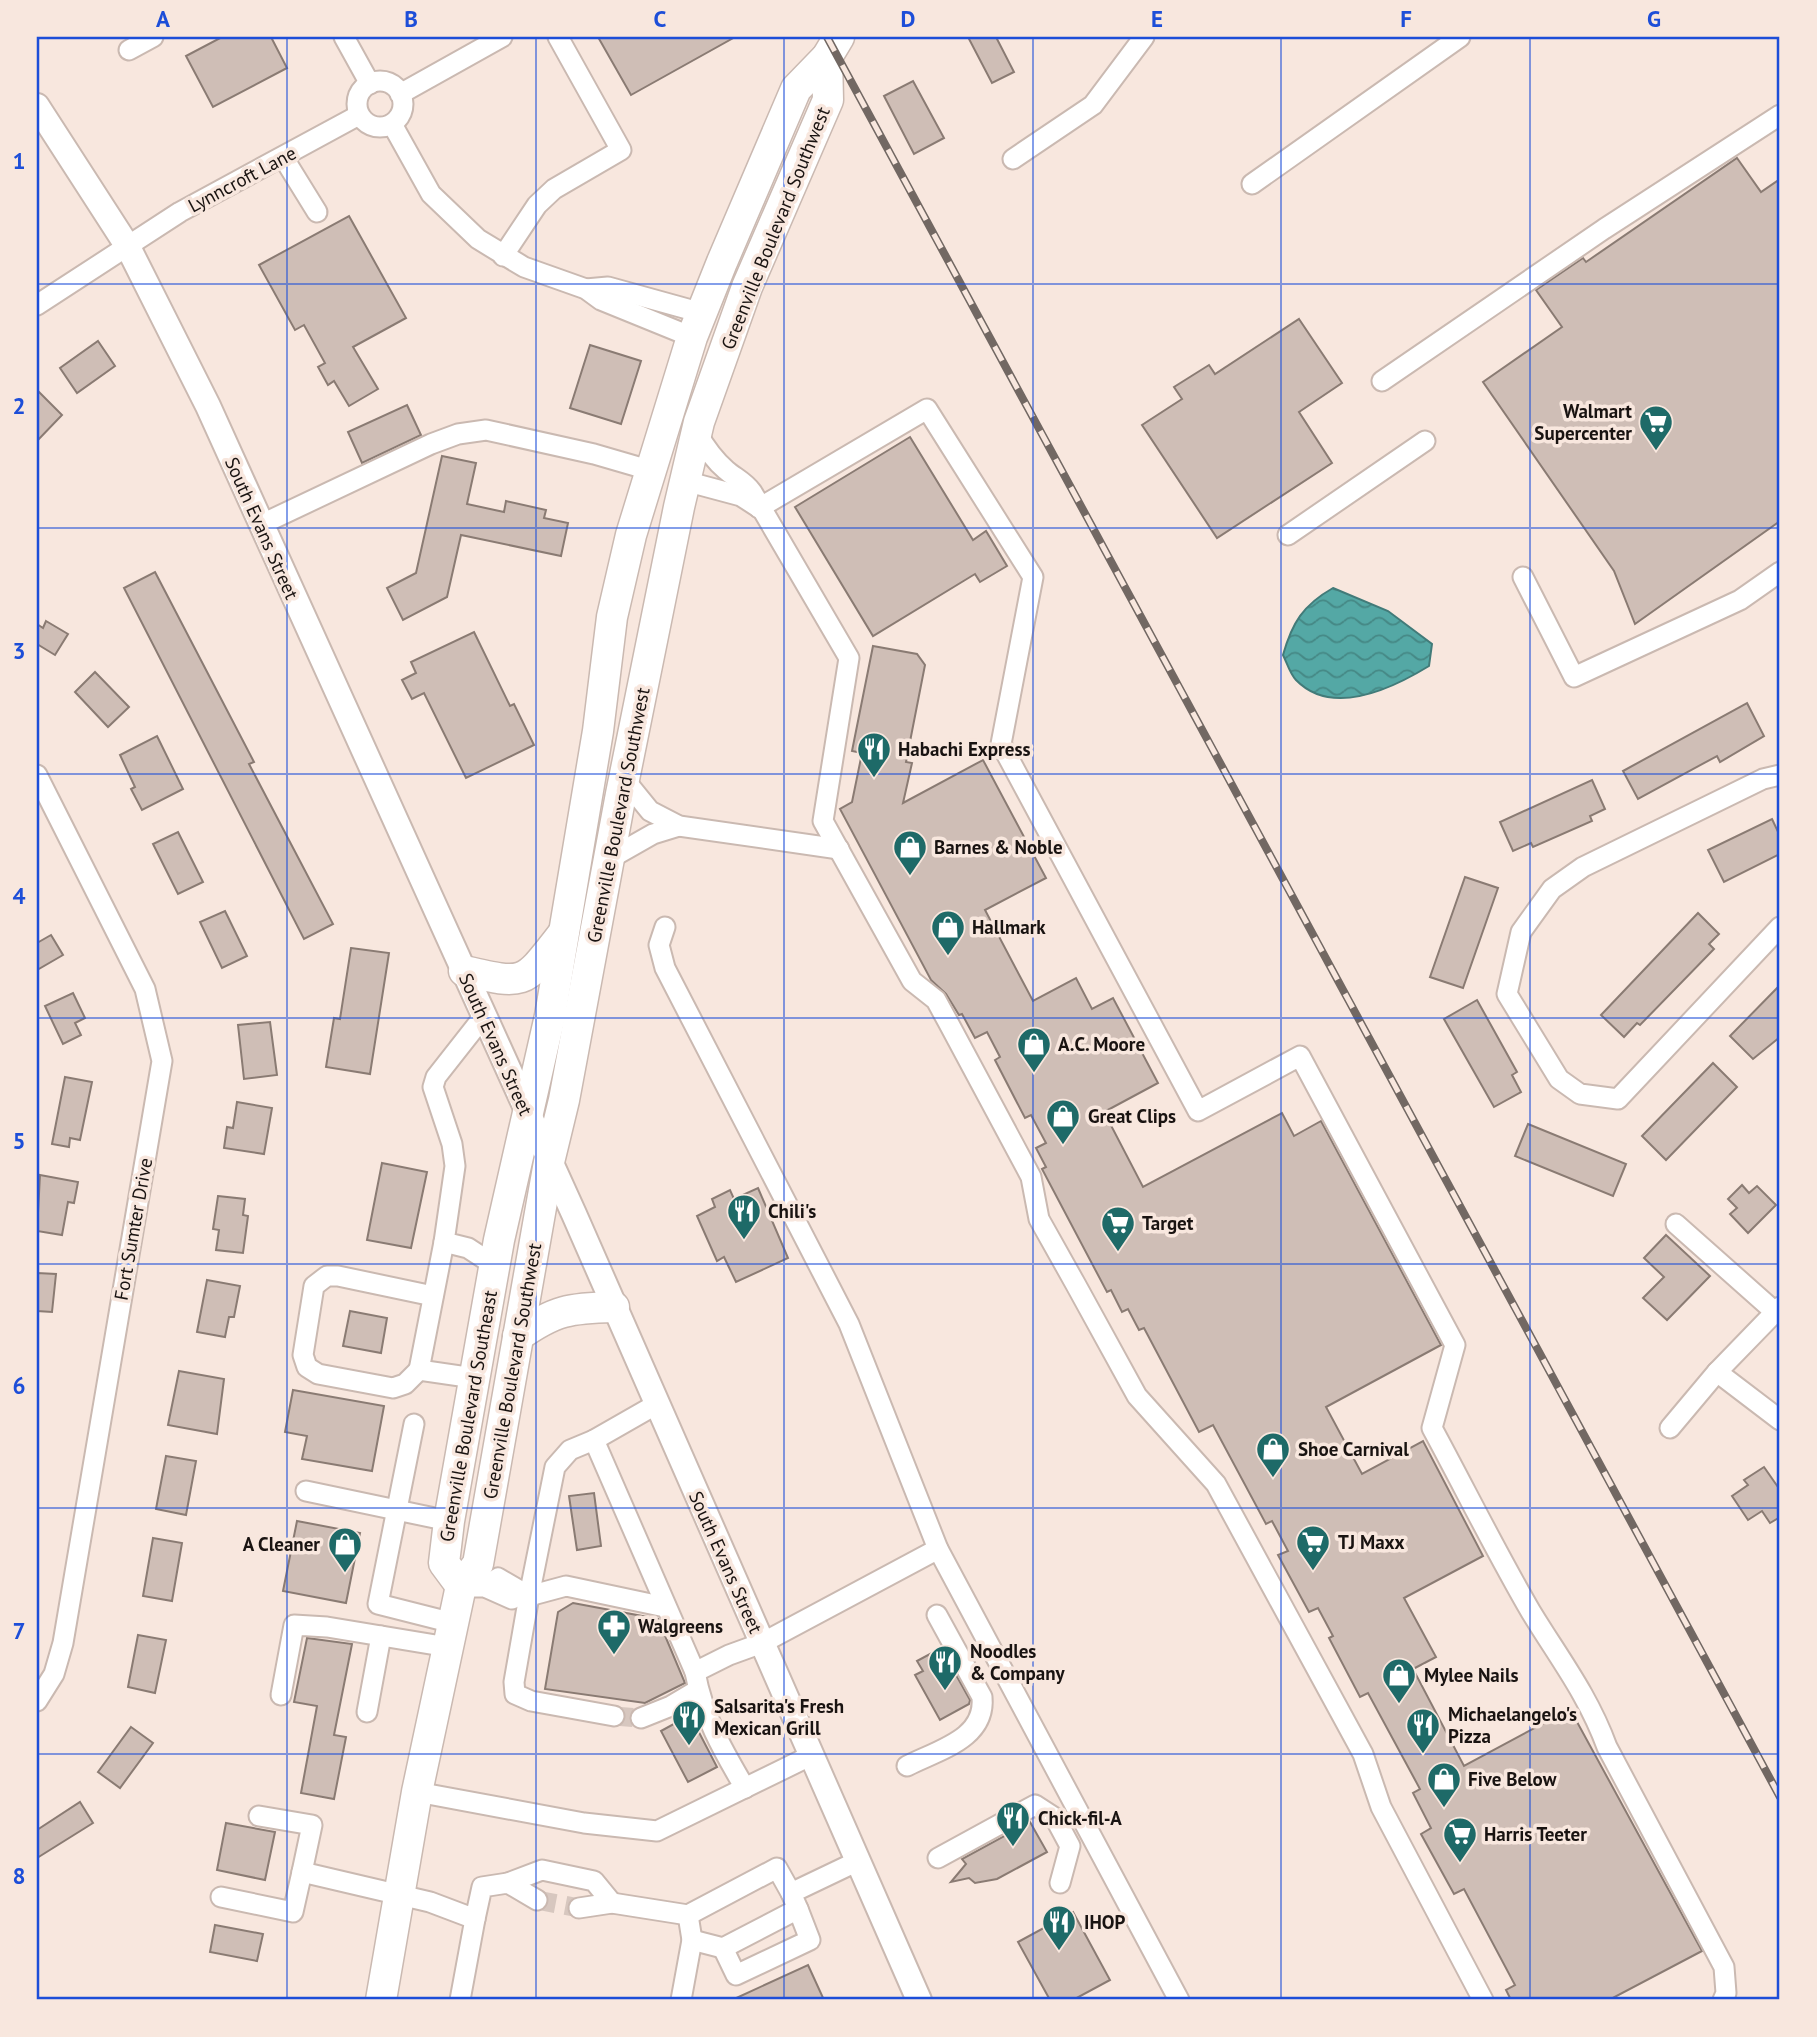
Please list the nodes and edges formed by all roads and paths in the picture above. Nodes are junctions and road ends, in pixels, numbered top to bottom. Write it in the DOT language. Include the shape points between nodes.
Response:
graph roads {
  1 [pos="153,37"];
  2 [pos="344,37"];
  3 [pos="502,37"];
  4 [pos="558,37"];
  5 [pos="1144,37"];
  6 [pos="1460,37"];
  7 [pos="833,47"];
  8 [pos="129,50"];
  9 [pos="370,83"];
  10 [pos="400,94"];
  11 [pos="37,106"];
  12 [pos="359,115"];
  13 [pos="1780,115"];
  14 [pos="392,124"];
  15 [pos="283,157"];
  16 [pos="1013,159"];
  17 [pos="1252,184"];
  18 [pos="317,212"];
  19 [pos="128,247"];
  20 [pos="503,256"];
  21 [pos="37,305"];
  22 [pos="693,336"];
  23 [pos="1382,381"];
  24 [pos="697,433"];
  25 [pos="1425,441"];
  26 [pos="649,470"];
  27 [pos="685,481"];
  28 [pos="759,508"];
  29 [pos="260,525"];
  30 [pos="1288,534"];
  31 [pos="1780,572"];
  32 [pos="1522,578"];
  33 [pos="661,599"];
  34 [pos="37,775"];
  35 [pos="1780,775"];
  36 [pos="624,779"];
  37 [pos="679,826"];
  38 [pos="839,849"];
  39 [pos="609,859"];
  40 [pos="665,927"];
  41 [pos="1780,927"];
  42 [pos="566,929"];
  43 [pos="464,971"];
  44 [pos="484,1016"];
  45 [pos="527,1116"];
  46 [pos="549,1162"];
  47 [pos="1676,1224"];
  48 [pos="444,1242"];
  49 [pos="496,1253"];
  50 [pos="433,1296"];
  51 [pos="614,1307"];
  52 [pos="1778,1310"];
  53 [pos="518,1336"];
  54 [pos="419,1370"];
  55 [pos="1717,1372"];
  56 [pos="474,1378"];
  57 [pos="657,1404"];
  58 [pos="1780,1420"];
  59 [pos="414,1424"];
  60 [pos="1670,1428"];
  61 [pos="594,1440"];
  62 [pos="306,1491"];
  63 [pos="397,1510"];
  64 [pos="449,1521"];
  65 [pos="938,1549"];
  66 [pos="473,1587"];
  67 [pos="525,1595"];
  68 [pos="665,1607"];
  69 [pos="937,1615"];
  70 [pos="450,1635"];
  71 [pos="381,1636"];
  72 [pos="762,1643"];
  73 [pos="696,1681"];
  74 [pos="281,1695"];
  75 [pos="37,1701"];
  76 [pos="367,1712"];
  77 [pos="614,1716"];
  78 [pos="641,1718"];
  79 [pos="811,1755"];
  80 [pos="907,1766"];
  81 [pos="744,1788"];
  82 [pos="417,1792"];
  83 [pos="259,1816"];
  84 [pos="938,1858"];
  85 [pos="858,1861"];
  86 [pos="302,1872"];
  87 [pos="508,1883"];
  88 [pos="1060,1883"];
  89 [pos="400,1896"];
  90 [pos="221,1897"];
  91 [pos="537,1900"];
  92 [pos="794,1901"];
  93 [pos="612,1903"];
  94 [pos="579,1908"];
  95 [pos="688,1915"];
  96 [pos="475,1919"];
  97 [pos="692,1940"];
  98 [pos="723,1948"];
  99 [pos="381,2000"];
  100 [pos="460,2000"];
  101 [pos="681,2000"];
  102 [pos="919,2000"];
  103 [pos="1179,2000"];
  104 [pos="1483,2000"];
  105 [pos="1723,2000"];
  1 -- 8 [label="street"];
  2 -- 9 [label="street"];
  3 -- 10 [label="street"];
  4 -- 20 [label="street" via="621,150 554,189 537,205"];
  5 -- 16 [label="street" via="1093,104"];
  6 -- 17 [label="street"];
  7 -- 22 [label="highway, Greenville Boulevard Southwest" via="796,89"];
  7 -- 24 [label="highway, Greenville Boulevard Southwest" via="828,100 747,287"];
  9 -- 10 [label="street" via="385,82"];
  9 -- 12 [label="street" via="357,101"];
  10 -- 14 [label="street" via="401,112"];
  11 -- 19 [label="main road, South Evans Street"];
  12 -- 14 [label="street" via="377,127"];
  12 -- 15 [label="street, Lynncroft Lane"];
  13 -- 23 [label="street"];
  14 -- 20 [label="street" via="431,194 463,228"];
  15 -- 18 [label="street"];
  15 -- 19 [label="street, Lynncroft Lane" via="180,212"];
  19 -- 21 [label="street, Lynncroft Lane"];
  19 -- 29 [label="main road, South Evans Street" via="208,406"];
  20 -- 22 [label="street" via="586,289 608,287"];
  22 -- 26 [label="highway, Greenville Boulevard Southwest"];
  22 -- 27 [label="highway" via="674,467"];
  24 -- 27 [label="highway, Greenville Boulevard Southwest"];
  24 -- 28 [label="street" via="710,455 745,483"];
  25 -- 30 [label="street"];
  26 -- 29 [label="street" via="486,430 431,444"];
  26 -- 33 [label="highway" via="660,488 650,547"];
  26 -- 42 [label="highway, Greenville Boulevard Southwest" via="612,617"];
  27 -- 28 [label="street" via="741,496"];
  27 -- 33 [label="highway, Greenville Boulevard Southwest"];
  28 -- 38 [label="street" via="849,658 823,821"];
  28 -- 105 [label="street" via="927,409 1033,577 1001,744 1198,1111 1300,1056 1455,1345 1432,1428 1532,1613 1559,1650 1724,1967"];
  29 -- 43 [label="main road, South Evans Street"];
  31 -- 32 [label="street" via="1740,600 1574,677"];
  33 -- 36 [label="highway, Greenville Boulevard Southwest"];
  34 -- 75 [label="street, Fort Sumter Drive" via="145,989 162,1061 63,1643 54,1674"];
  35 -- 41 [label="street" via="1763,779 1595,861 1552,888 1521,932 1507,994 1559,1079 1580,1094 1618,1099"];
  36 -- 37 [label="street" via="650,811"];
  36 -- 39 [label="highway, Greenville Boulevard Southwest"];
  37 -- 38 [label="street"];
  37 -- 39 [label="street" via="653,834"];
  38 -- 104 [label="street" via="912,981 936,1000 948,1022 1031,1177 1040,1219 1137,1396 1216,1484 1363,1754 1381,1807"];
  39 -- 46 [label="highway, Greenville Boulevard Southwest"];
  40 -- 65 [label="street" via="659,946 665,968 849,1324"];
  42 -- 43 [label="highway" via="533,973 509,981"];
  42 -- 45 [label="highway, Greenville Boulevard Southwest"];
  43 -- 44 [label="main road, South Evans Street"];
  44 -- 45 [label="main road, South Evans Street"];
  44 -- 48 [label="street" via="433,1087 455,1166"];
  45 -- 46 [label="main road, South Evans Street"];
  45 -- 49 [label="highway, Greenville Boulevard Southeast"];
  46 -- 51 [label="main road, South Evans Street"];
  46 -- 53 [label="highway, Greenville Boulevard Southwest"];
  47 -- 52 [label="street"];
  48 -- 49 [label="street"];
  48 -- 50 [label="street"];
  49 -- 56 [label="highway, Greenville Boulevard Southeast"];
  50 -- 54 [label="street"];
  50 -- 54 [label="street" via="338,1276 327,1276 314,1286 303,1355 307,1367 318,1374 393,1388 405,1384"];
  51 -- 53 [label="highway" via="547,1315"];
  51 -- 57 [label="main road, South Evans Street"];
  52 -- 55 [label="street"];
  53 -- 66 [label="highway, Greenville Boulevard Southwest"];
  54 -- 56 [label="street"];
  55 -- 58 [label="street"];
  55 -- 60 [label="street"];
  56 -- 64 [label="highway, Greenville Boulevard Southeast"];
  57 -- 61 [label="street"];
  57 -- 72 [label="main road, South Evans Street"];
  59 -- 63 [label="street"];
  61 -- 67 [label="street" via="570,1450 555,1467 539,1555"];
  61 -- 68 [label="street"];
  62 -- 63 [label="street"];
  63 -- 64 [label="street"];
  63 -- 70 [label="street" via="378,1604"];
  64 -- 66 [label="highway, Greenville Boulevard Southeast" via="444,1563"];
  65 -- 72 [label="street"];
  65 -- 103 [label="street"];
  66 -- 67 [label="street" via="512,1599"];
  66 -- 70 [label="highway"];
  67 -- 68 [label="street" via="566,1586"];
  67 -- 77 [label="street" via="516,1694 531,1701"];
  68 -- 73 [label="street"];
  69 -- 80 [label="street" via="982,1697 981,1721 973,1732"];
  70 -- 71 [label="street"];
  70 -- 82 [label="highway"];
  71 -- 74 [label="street" via="294,1625"];
  71 -- 76 [label="street"];
  72 -- 73 [label="street" via="729,1655"];
  72 -- 79 [label="main road, South Evans Street"];
  73 -- 78 [label="street" via="671,1706"];
  73 -- 81 [label="street" via="716,1740"];
  79 -- 81 [label="street"];
  79 -- 85 [label="main road, South Evans Street"];
  81 -- 82 [label="street" via="657,1831 584,1823"];
  82 -- 89 [label="highway"];
  83 -- 86 [label="street" via="312,1825"];
  84 -- 88 [label="street" via="1035,1805 1055,1818 1070,1846"];
  85 -- 92 [label="street"];
  85 -- 102 [label="main road, South Evans Street"];
  86 -- 89 [label="street"];
  86 -- 90 [label="street" via="293,1912"];
  87 -- 91 [label="street"];
  87 -- 93 [label="street" via="542,1870 594,1881"];
  87 -- 96 [label="street" via="482,1887"];
  89 -- 96 [label="street"];
  89 -- 99 [label="highway"];
  92 -- 95 [label="street" via="777,1868"];
  92 -- 98 [label="street"];
  92 -- 98 [label="street" via="810,1940 736,1975"];
  93 -- 94 [label="street"];
  93 -- 95 [label="street"];
  95 -- 97 [label="street"];
  96 -- 100 [label="street"];
  97 -- 98 [label="street"];
  97 -- 101 [label="street"];
}
